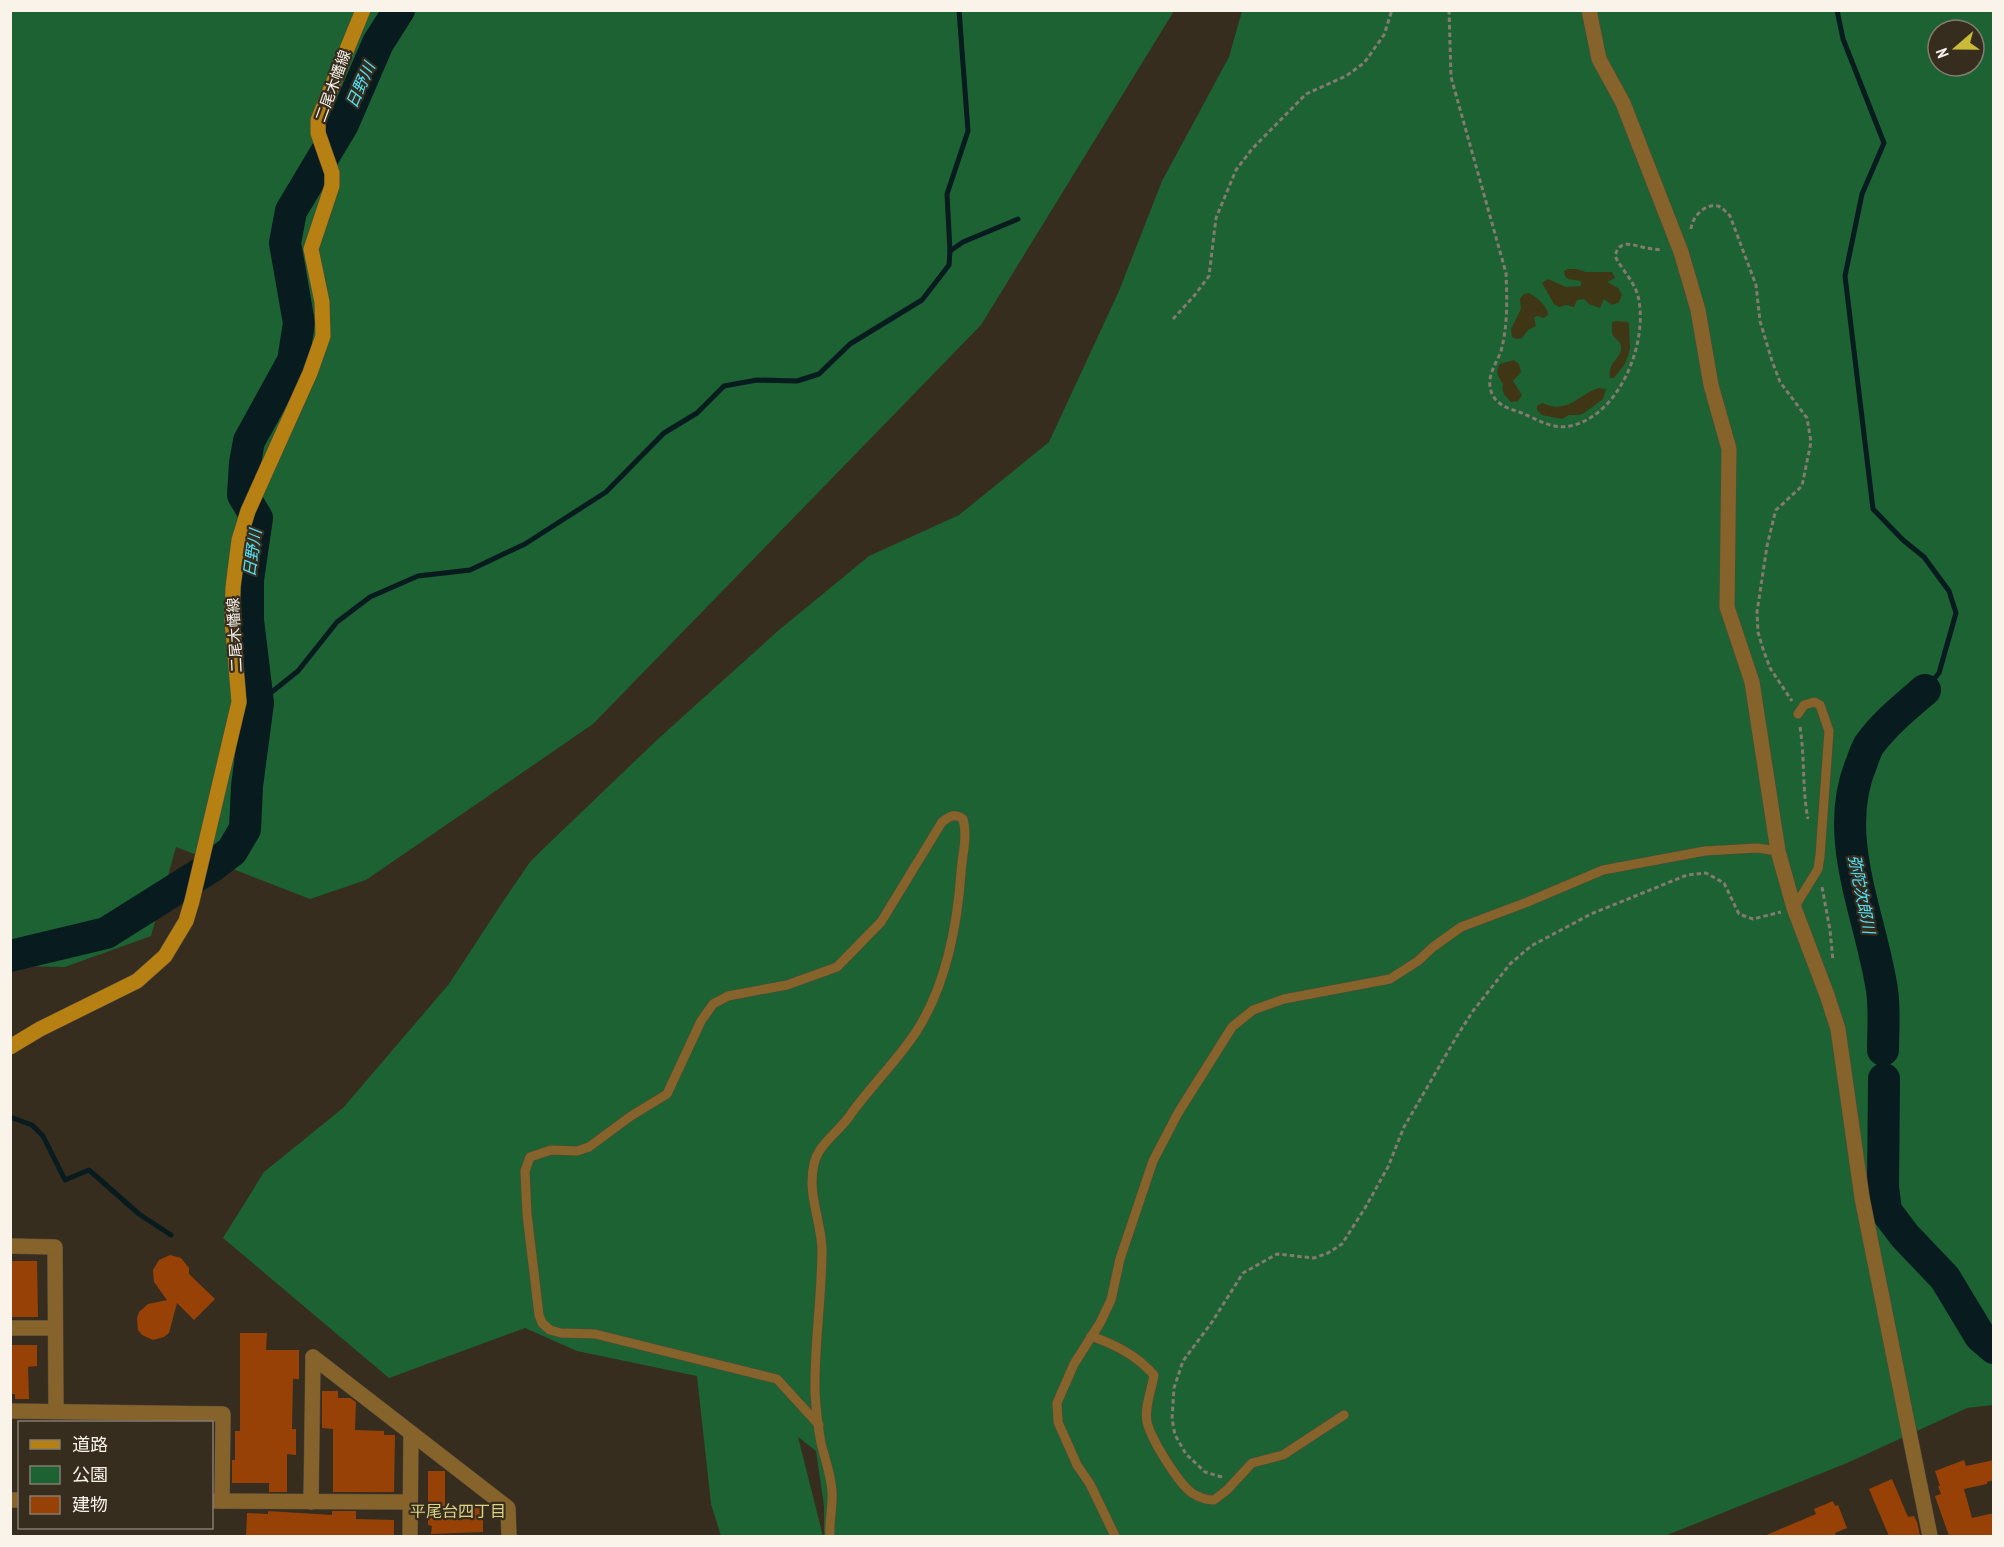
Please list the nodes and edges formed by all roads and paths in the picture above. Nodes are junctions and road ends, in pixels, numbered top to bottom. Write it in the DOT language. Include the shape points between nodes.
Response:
graph roads {
  1 [pos="363,10"];
  2 [pos="1392,10"];
  3 [pos="1449,10"];
  4 [pos="1589,10"];
  5 [pos="1679,248"];
  6 [pos="1173,319"];
  7 [pos="1798,714"];
  8 [pos="1810,828"];
  9 [pos="1778,851"];
  10 [pos="1818,869"];
  11 [pos="1794,908"];
  12 [pos="1827,995"];
  13 [pos="10,1047"];
  14 [pos="10,1246"];
  15 [pos="10,1328"];
  16 [pos="56,1328"];
  17 [pos="1091,1336"];
  18 [pos="10,1411"];
  19 [pos="56,1412"];
  20 [pos="1344,1415"];
  21 [pos="819,1425"];
  22 [pos="411,1433"];
  23 [pos="1235,1481"];
  24 [pos="217,1501"];
  25 [pos="312,1502"];
  26 [pos="410,1502"];
  27 [pos="410,1536"];
  28 [pos="509,1536"];
  29 [pos="830,1536"];
  30 [pos="1115,1536"];
  31 [pos="1930,1536"];
  1 -- 13 [label="main road, 二尾木幡線" via="318,120 318,133 332,173 332,186 311,249 322,302 323,336 239,540 232,620 239,702 186,921 165,956 137,981"];
  2 -- 6 [label="path" via="1384,35 1364,63 1306,94 1252,148 1236,170 1216,218 1209,276"];
  3 -- 5 [label="path" via="1451,77 1506,273 1505,332 1489,384 1501,405 1552,425 1568,427 1601,411 1634,360 1639,338 1638,295 1615,256 1617,249 1631,243 1653,249"];
  4 -- 5 [label="street" via="1599,59 1623,103"];
  5 -- 7 [label="path" via="1689,243 1695,215 1706,208 1723,208 1730,216 1756,285 1760,321 1780,382 1807,418 1811,442 1808,465 1802,486 1776,510 1757,612 1758,632 1770,668"];
  5 -- 9 [label="street" via="1698,310 1711,385 1729,449 1727,607 1752,682"];
  7 -- 8 [label="path"];
  7 -- 10 [label="lane" via="1804,705 1820,705 1829,731"];
  9 -- 11 [label="street"];
  9 -- 17 [label="lane" via="1706,851 1603,870 1461,927 1390,979 1284,999 1253,1010 1222,1041 1153,1161 1120,1259 1111,1300"];
  10 -- 11 [label="lane"];
  10 -- 12 [label="path" via="1832,951"];
  11 -- 12 [label="street"];
  11 -- 23 [label="path" via="1753,919 1739,914 1724,883 1706,873 1687,875 1591,914 1532,946 1510,964 1462,1028 1342,1244 1314,1258 1277,1254 1243,1273 1183,1361 1174,1388 1175,1435 1186,1454 1204,1472"];
  12 -- 31 [label="street" via="1838,1029 1862,1198"];
  14 -- 16 [label="street" via="55,1247"];
  15 -- 16 [label="street"];
  16 -- 19 [label="street"];
  17 -- 23 [label="lane" via="1124,1349 1154,1375 1147,1420 1153,1438 1190,1492 1203,1500 1214,1500"];
  17 -- 30 [label="lane" via="1057,1403 1058,1422"];
  18 -- 19 [label="street"];
  19 -- 24 [label="street" via="223,1414"];
  20 -- 23 [label="lane" via="1283,1455 1252,1463"];
  21 -- 21 [label="lane" via="815,1361 822,1248 812,1198 814,1160 914,1035 944,972 966,836 963,819 958,815 942,822 881,922 837,967 787,985 728,996 713,1004 700,1021 668,1094 590,1147 551,1150 530,1157 525,1171 542,1323 550,1330 595,1334 777,1379"];
  21 -- 29 [label="lane" via="832,1493"];
  22 -- 25 [label="street" via="314,1357"];
  22 -- 26 [label="street"];
  22 -- 28 [label="street" via="508,1508"];
  24 -- 25 [label="street"];
  25 -- 26 [label="street"];
  26 -- 27 [label="street"];
}
